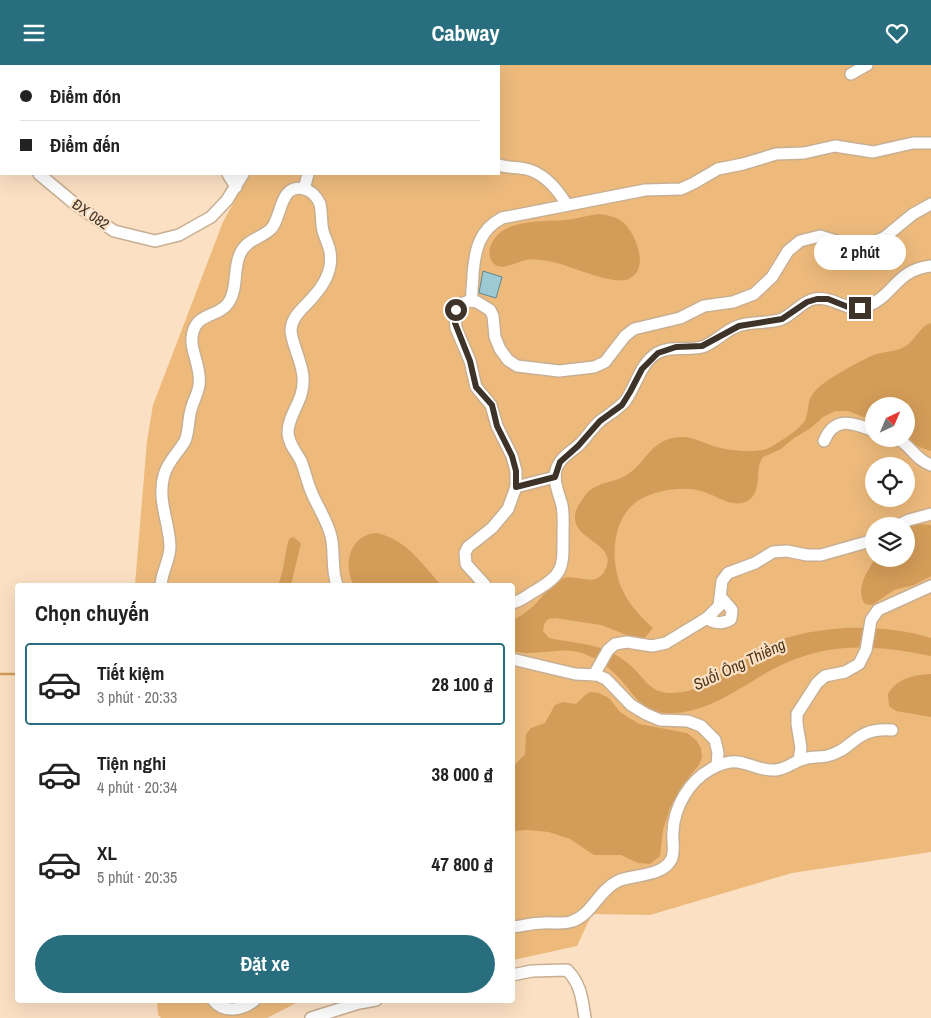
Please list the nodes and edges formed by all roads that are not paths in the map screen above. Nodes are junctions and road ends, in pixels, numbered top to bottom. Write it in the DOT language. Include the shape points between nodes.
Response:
graph roads {
  1 [pos="867,65"];
  2 [pos="851,74"];
  3 [pos="931,143"];
  4 [pos="500,165"];
  5 [pos="40,175"];
  6 [pos="229,175"];
  7 [pos="242,175"];
  8 [pos="308,175"];
  9 [pos="236,187"];
  10 [pos="304,189"];
  11 [pos="567,205"];
  12 [pos="931,205"];
  13 [pos="931,266"];
  14 [pos="472,301"];
  15 [pos="865,427"];
  16 [pos="824,441"];
  17 [pos="909,447"];
  18 [pos="931,465"];
  19 [pos="555,477"];
  20 [pos="516,487"];
  21 [pos="931,514"];
  22 [pos="915,518"];
  23 [pos="865,543"];
  24 [pos="162,583"];
  25 [pos="337,583"];
  26 [pos="483,583"];
  27 [pos="931,586"];
  28 [pos="721,597"];
  29 [pos="515,602"];
  30 [pos="706,618"];
  31 [pos="515,660"];
  32 [pos="594,675"];
  33 [pos="892,730"];
  34 [pos="799,760"];
  35 [pos="717,765"];
  36 [pos="515,927"];
  37 [pos="515,974"];
  38 [pos="217,1003"];
  39 [pos="251,1003"];
  40 [pos="359,1003"];
  41 [pos="311,1018"];
  42 [pos="585,1018"];
  1 -- 2 [label="street"];
  3 -- 11 [label="street" via="913,143 873,152 835,146 804,153 776,154 718,169 681,189 645,190"];
  4 -- 11 [label="street" via="537,173"];
  5 -- 9 [label="street, ĐX 082" via="114,231 155,241 179,235 201,224 219,209"];
  6 -- 9 [label="street"];
  7 -- 9 [label="street, ĐX 082"];
  8 -- 10 [label="street"];
  10 -- 24 [label="street" via="290,192 281,204 272,228 250,241 242,250 237,260 233,293 226,306 202,318 193,329 199,385 185,440 167,465 162,481 161,499 170,549"];
  10 -- 25 [label="street" via="312,193 320,204 331,263 323,284 295,317 291,327 303,382 300,402 289,425 289,438 328,527"];
  11 -- 14 [label="street" via="502,218 488,227 476,250"];
  12 -- 14 [label="street" via="872,243 849,245 820,235 800,241 788,251 772,277 754,294 634,329 605,362 594,367 560,371 513,363 497,343 490,310"];
  13 -- 19 [label="street" via="902,275 881,298 866,307 848,307 828,299 817,299 782,319 739,326 702,346 676,347 658,353 642,369 622,405 600,421 560,462"];
  14 -- 20 [label="street" via="458,307 455,323 476,387 492,405 497,426 512,456"];
  15 -- 16 [label="street" via="843,423 833,428"];
  17 -- 18 [label="street" via="919,459"];
  19 -- 20 [label="street"];
  19 -- 29 [label="street" via="563,512 563,565 545,585"];
  20 -- 26 [label="street" via="503,516 465,553 466,564"];
  21 -- 22 [label="street"];
  23 -- 28 [label="street" via="821,555 773,552 728,573 722,581"];
  27 -- 34 [label="street" via="878,610 871,619 867,644 859,664 821,679 799,710 796,724 801,748"];
  28 -- 30 [label="street" via="717,609"];
  28 -- 30 [label="street" via="732,610 731,619 716,623"];
  30 -- 32 [label="street" via="666,643 645,646 623,642 615,644"];
  31 -- 32 [label="street" via="575,674"];
  32 -- 35 [label="street" via="606,679 626,701 646,714 660,720 695,723 706,729 717,746"];
  33 -- 34 [label="street" via="865,733 833,754"];
  34 -- 35 [label="street" via="775,770 742,761"];
  35 -- 36 [label="street" via="694,782 679,805 674,823 672,857 664,867 612,885 574,921"];
  37 -- 42 [label="street" via="567,970 581,991"];
  38 -- 39 [label="street" via="235,1009"];
  40 -- 41 [label="street"];
}
